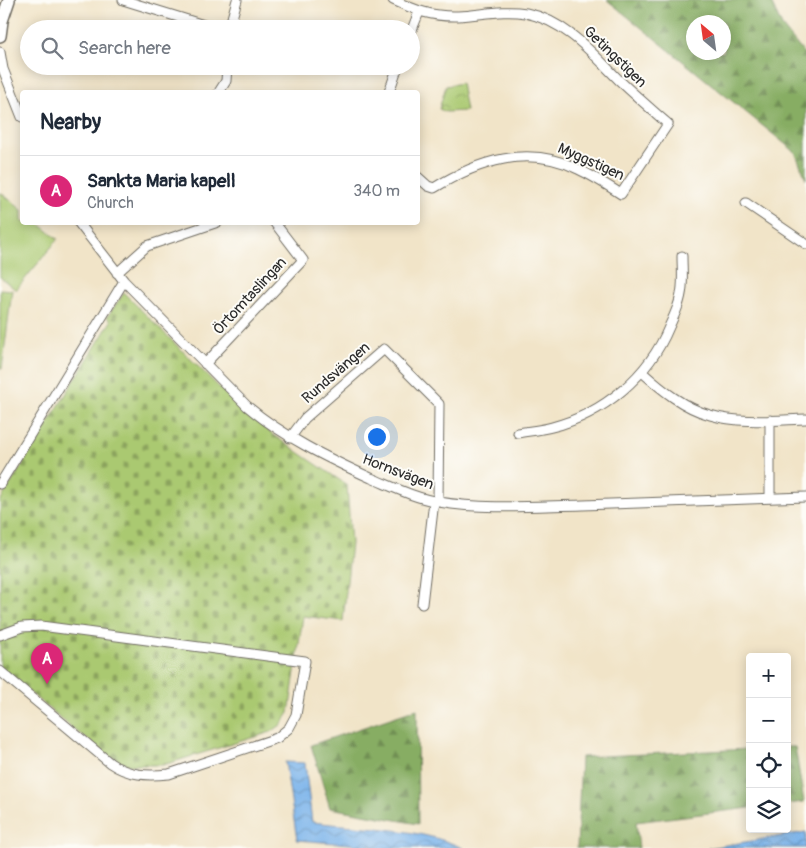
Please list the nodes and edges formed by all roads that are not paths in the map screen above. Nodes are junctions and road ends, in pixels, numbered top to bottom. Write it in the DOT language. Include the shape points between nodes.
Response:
graph roads {
  1 [pos="9,0"];
  2 [pos="123,0"];
  3 [pos="237,0"];
  4 [pos="392,0"];
  5 [pos="419,12"];
  6 [pos="188,20"];
  7 [pos="231,20"];
  8 [pos="416,20"];
  9 [pos="0,36"];
  10 [pos="0,52"];
  11 [pos="226,75"];
  12 [pos="395,75"];
  13 [pos="220,90"];
  14 [pos="390,90"];
  15 [pos="20,111"];
  16 [pos="668,124"];
  17 [pos="420,179"];
  18 [pos="746,203"];
  19 [pos="80,225"];
  20 [pos="209,225"];
  21 [pos="276,225"];
  22 [pos="806,244"];
  23 [pos="682,256"];
  24 [pos="117,274"];
  25 [pos="124,282"];
  26 [pos="205,364"];
  27 [pos="642,372"];
  28 [pos="806,419"];
  29 [pos="770,420"];
  30 [pos="518,433"];
  31 [pos="290,438"];
  32 [pos="0,484"];
  33 [pos="806,497"];
  34 [pos="770,498"];
  35 [pos="436,501"];
  36 [pos="422,604"];
  37 [pos="0,636"];
  38 [pos="0,671"];
  1 -- 9 [label="street"];
  2 -- 6 [label="street"];
  3 -- 7 [label="street"];
  4 -- 5 [label="street, Getingstigen"];
  5 -- 8 [label="street"];
  5 -- 16 [label="street, Getingstigen" via="444,16 508,12 526,14 557,25 582,43"];
  10 -- 15 [label="street" via="3,69"];
  11 -- 13 [label="street"];
  12 -- 14 [label="street"];
  16 -- 17 [label="street, Myggstigen" via="621,194 578,168 544,158 492,161 472,167 434,188"];
  18 -- 22 [label="street"];
  19 -- 24 [label="street, Hornsvägen"];
  20 -- 24 [label="street" via="147,246"];
  21 -- 26 [label="street, Örtomtaslingan" via="303,260"];
  23 -- 27 [label="street" via="680,302 664,339"];
  24 -- 25 [label="street, Hornsvägen"];
  25 -- 26 [label="street, Hornsvägen"];
  25 -- 32 [label="street"];
  26 -- 31 [label="street, Hornsvägen" via="247,406"];
  27 -- 29 [label="street" via="658,386 710,416"];
  27 -- 30 [label="street" via="620,392 588,413 551,428"];
  28 -- 29 [label="street"];
  29 -- 34 [label="street"];
  31 -- 35 [label="street, Hornsvägen" via="344,466"];
  31 -- 35 [label="street, Rundsvängen" via="305,418 384,349 439,404"];
  33 -- 34 [label="street, Hornsvägen"];
  34 -- 35 [label="street, Hornsvägen" via="552,506 486,506"];
  35 -- 36 [label="street"];
  37 -- 38 [label="street" via="22,627 41,626 305,661 294,722 283,733 269,741 169,774 149,776 126,772 110,763"];
}
